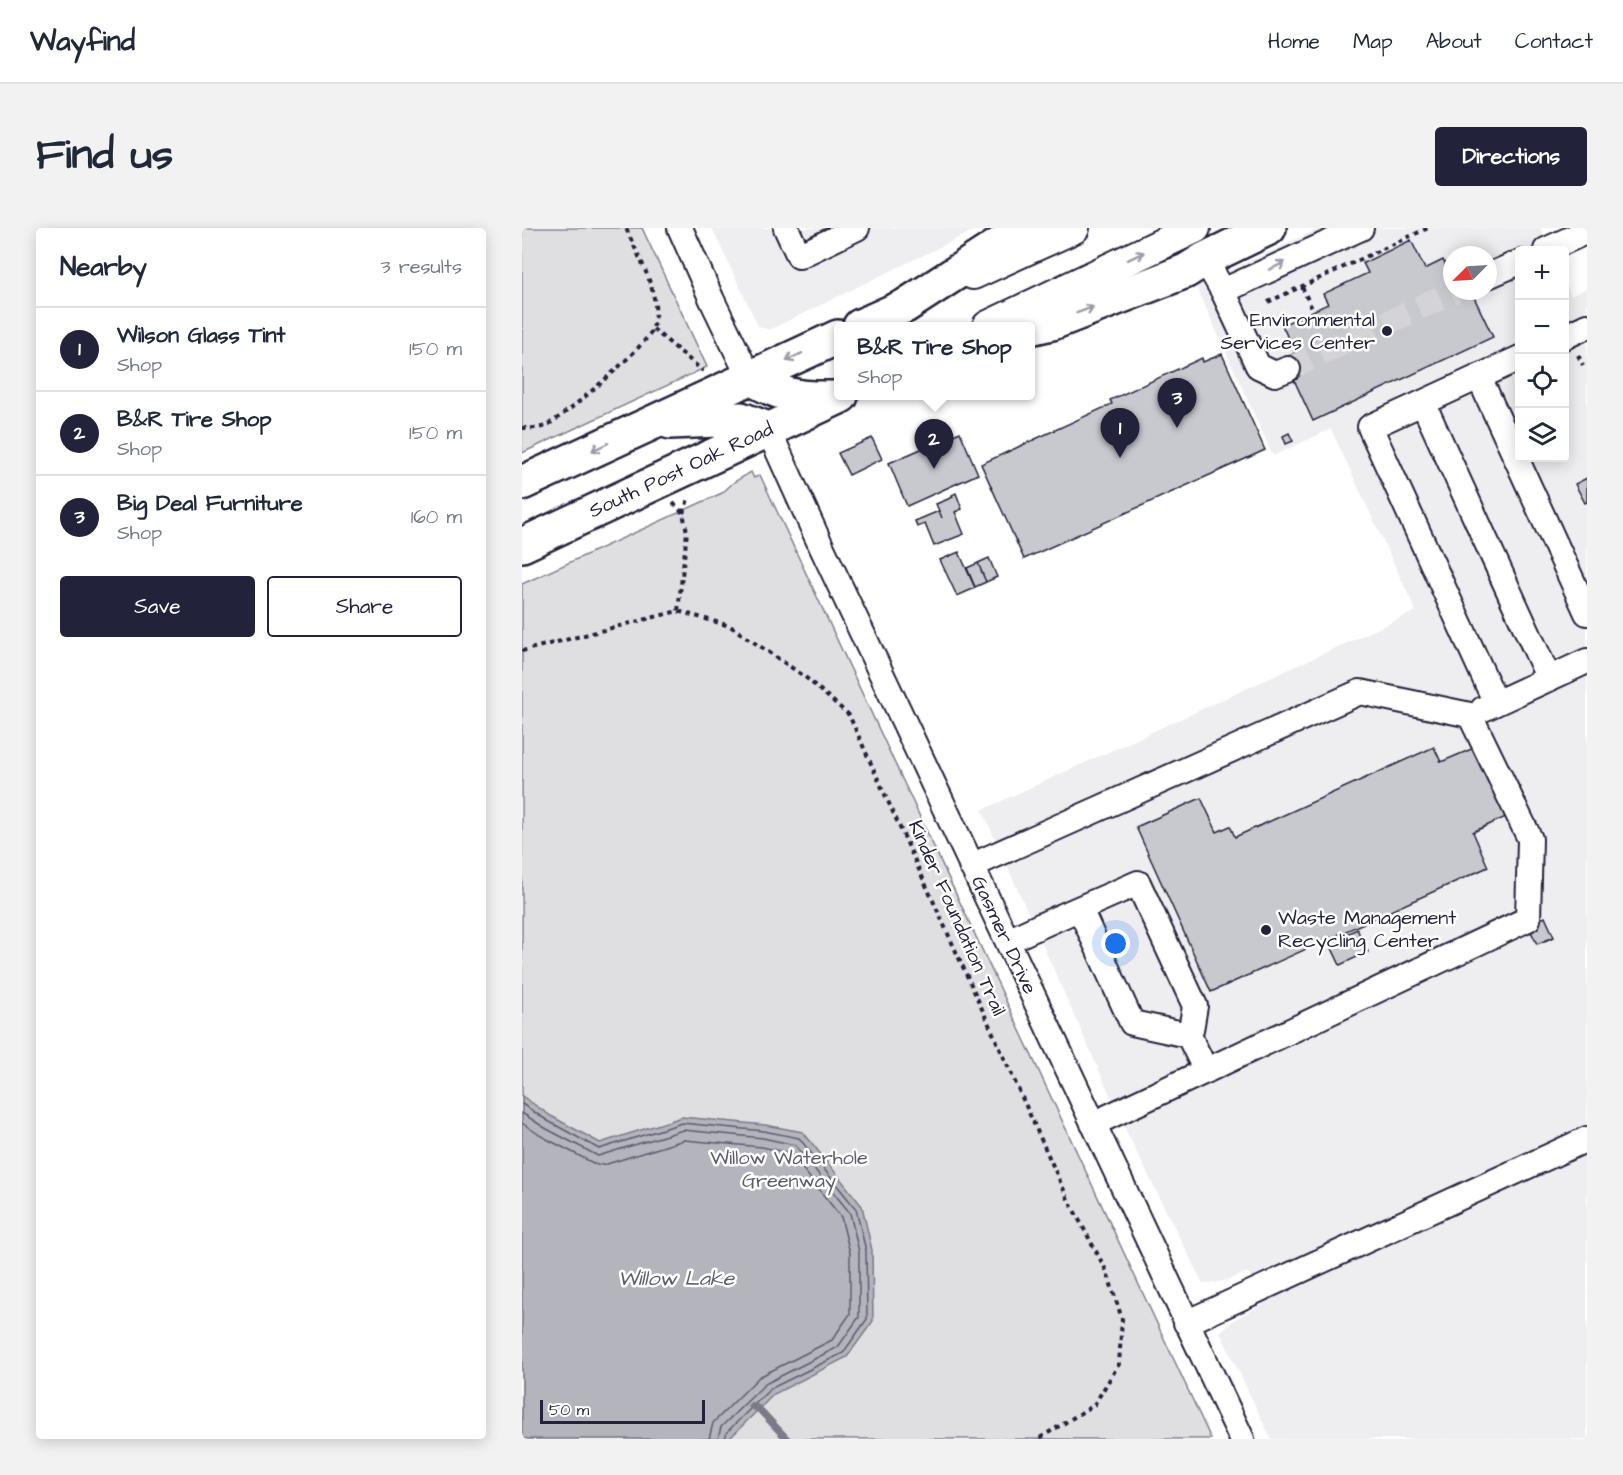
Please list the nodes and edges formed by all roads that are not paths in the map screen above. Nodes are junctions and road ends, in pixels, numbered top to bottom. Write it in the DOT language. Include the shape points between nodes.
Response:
graph roads {
  1 [pos="680,228"];
  2 [pos="786,228"];
  3 [pos="857,228"];
  4 [pos="1025,228"];
  5 [pos="1074,228"];
  6 [pos="1195,228"];
  7 [pos="1269,228"];
  8 [pos="1361,228"];
  9 [pos="1584,233"];
  10 [pos="1555,246"];
  11 [pos="1205,259"];
  12 [pos="1515,264"];
  13 [pos="1497,272"];
  14 [pos="1223,291"];
  15 [pos="905,306"];
  16 [pos="871,322"];
  17 [pos="998,322"];
  18 [pos="1587,326"];
  19 [pos="1035,327"];
  20 [pos="1569,335"];
  21 [pos="834,339"];
  22 [pos="1515,360"];
  23 [pos="1288,369"];
  24 [pos="749,377"];
  25 [pos="1479,377"];
  26 [pos="834,397"];
  27 [pos="834,399"];
  28 [pos="1423,403"];
  29 [pos="653,422"];
  30 [pos="768,429"];
  31 [pos="522,483"];
  32 [pos="522,545"];
  33 [pos="1587,613"];
  34 [pos="1587,661"];
  35 [pos="1549,679"];
  36 [pos="1496,703"];
  37 [pos="1470,715"];
  38 [pos="971,866"];
  39 [pos="1080,909"];
  40 [pos="1008,941"];
  41 [pos="1187,1032"];
  42 [pos="1206,1071"];
  43 [pos="1093,1124"];
  44 [pos="1587,1139"];
  45 [pos="1186,1323"];
  46 [pos="1242,1439"];
  1 -- 24 [label="street"];
  2 -- 3 [label="street" via="799,256"];
  4 -- 15 [label="highway"];
  5 -- 15 [label="main road"];
  17 -- 6 [label="main road, one-way"];
  7 -- 11 [label="highway"];
  14 -- 8 [label="street, one-way"];
  9 -- 10 [label="street"];
  11 -- 14 [label="street"];
  19 -- 11 [label="highway, one-way" via="1186,271"];
  12 -- 13 [label="street"];
  14 -- 23 [label="street" via="1258,366 1275,374"];
  15 -- 16 [label="highway"];
  18 -- 20 [label="street"];
  21 -- 24 [label="highway, one-way"];
  22 -- 25 [label="street"];
  24 -- 26 [label="highway" via="776,392 805,399"];
  24 -- 29 [label="highway"];
  25 -- 28 [label="street"];
  25 -- 33 [label="street"];
  27 -- 30 [label="highway, South Post Oak Road"];
  28 -- 35 [label="street"];
  28 -- 36 [label="street" via="1370,427"];
  29 -- 30 [label="highway" via="741,419"];
  29 -- 31 [label="highway, one-way"];
  30 -- 32 [label="highway, South Post Oak Road"];
  30 -- 38 [label="street, Gasmer Drive"];
  34 -- 35 [label="street"];
  35 -- 36 [label="street"];
  36 -- 37 [label="street"];
  37 -- 38 [label="street" via="1360,692"];
  37 -- 42 [label="street" via="1530,839 1528,919"];
  38 -- 40 [label="street, Gasmer Drive"];
  39 -- 40 [label="street"];
  39 -- 41 [label="street" via="1132,1023"];
  39 -- 41 [label="street" via="1138,883 1195,1006 1191,1030"];
  40 -- 43 [label="street, Gasmer Drive"];
  41 -- 42 [label="street"];
  42 -- 43 [label="street"];
  43 -- 45 [label="street, Gasmer Drive"];
  44 -- 45 [label="street"];
  45 -- 46 [label="street, Gasmer Drive"];
}
